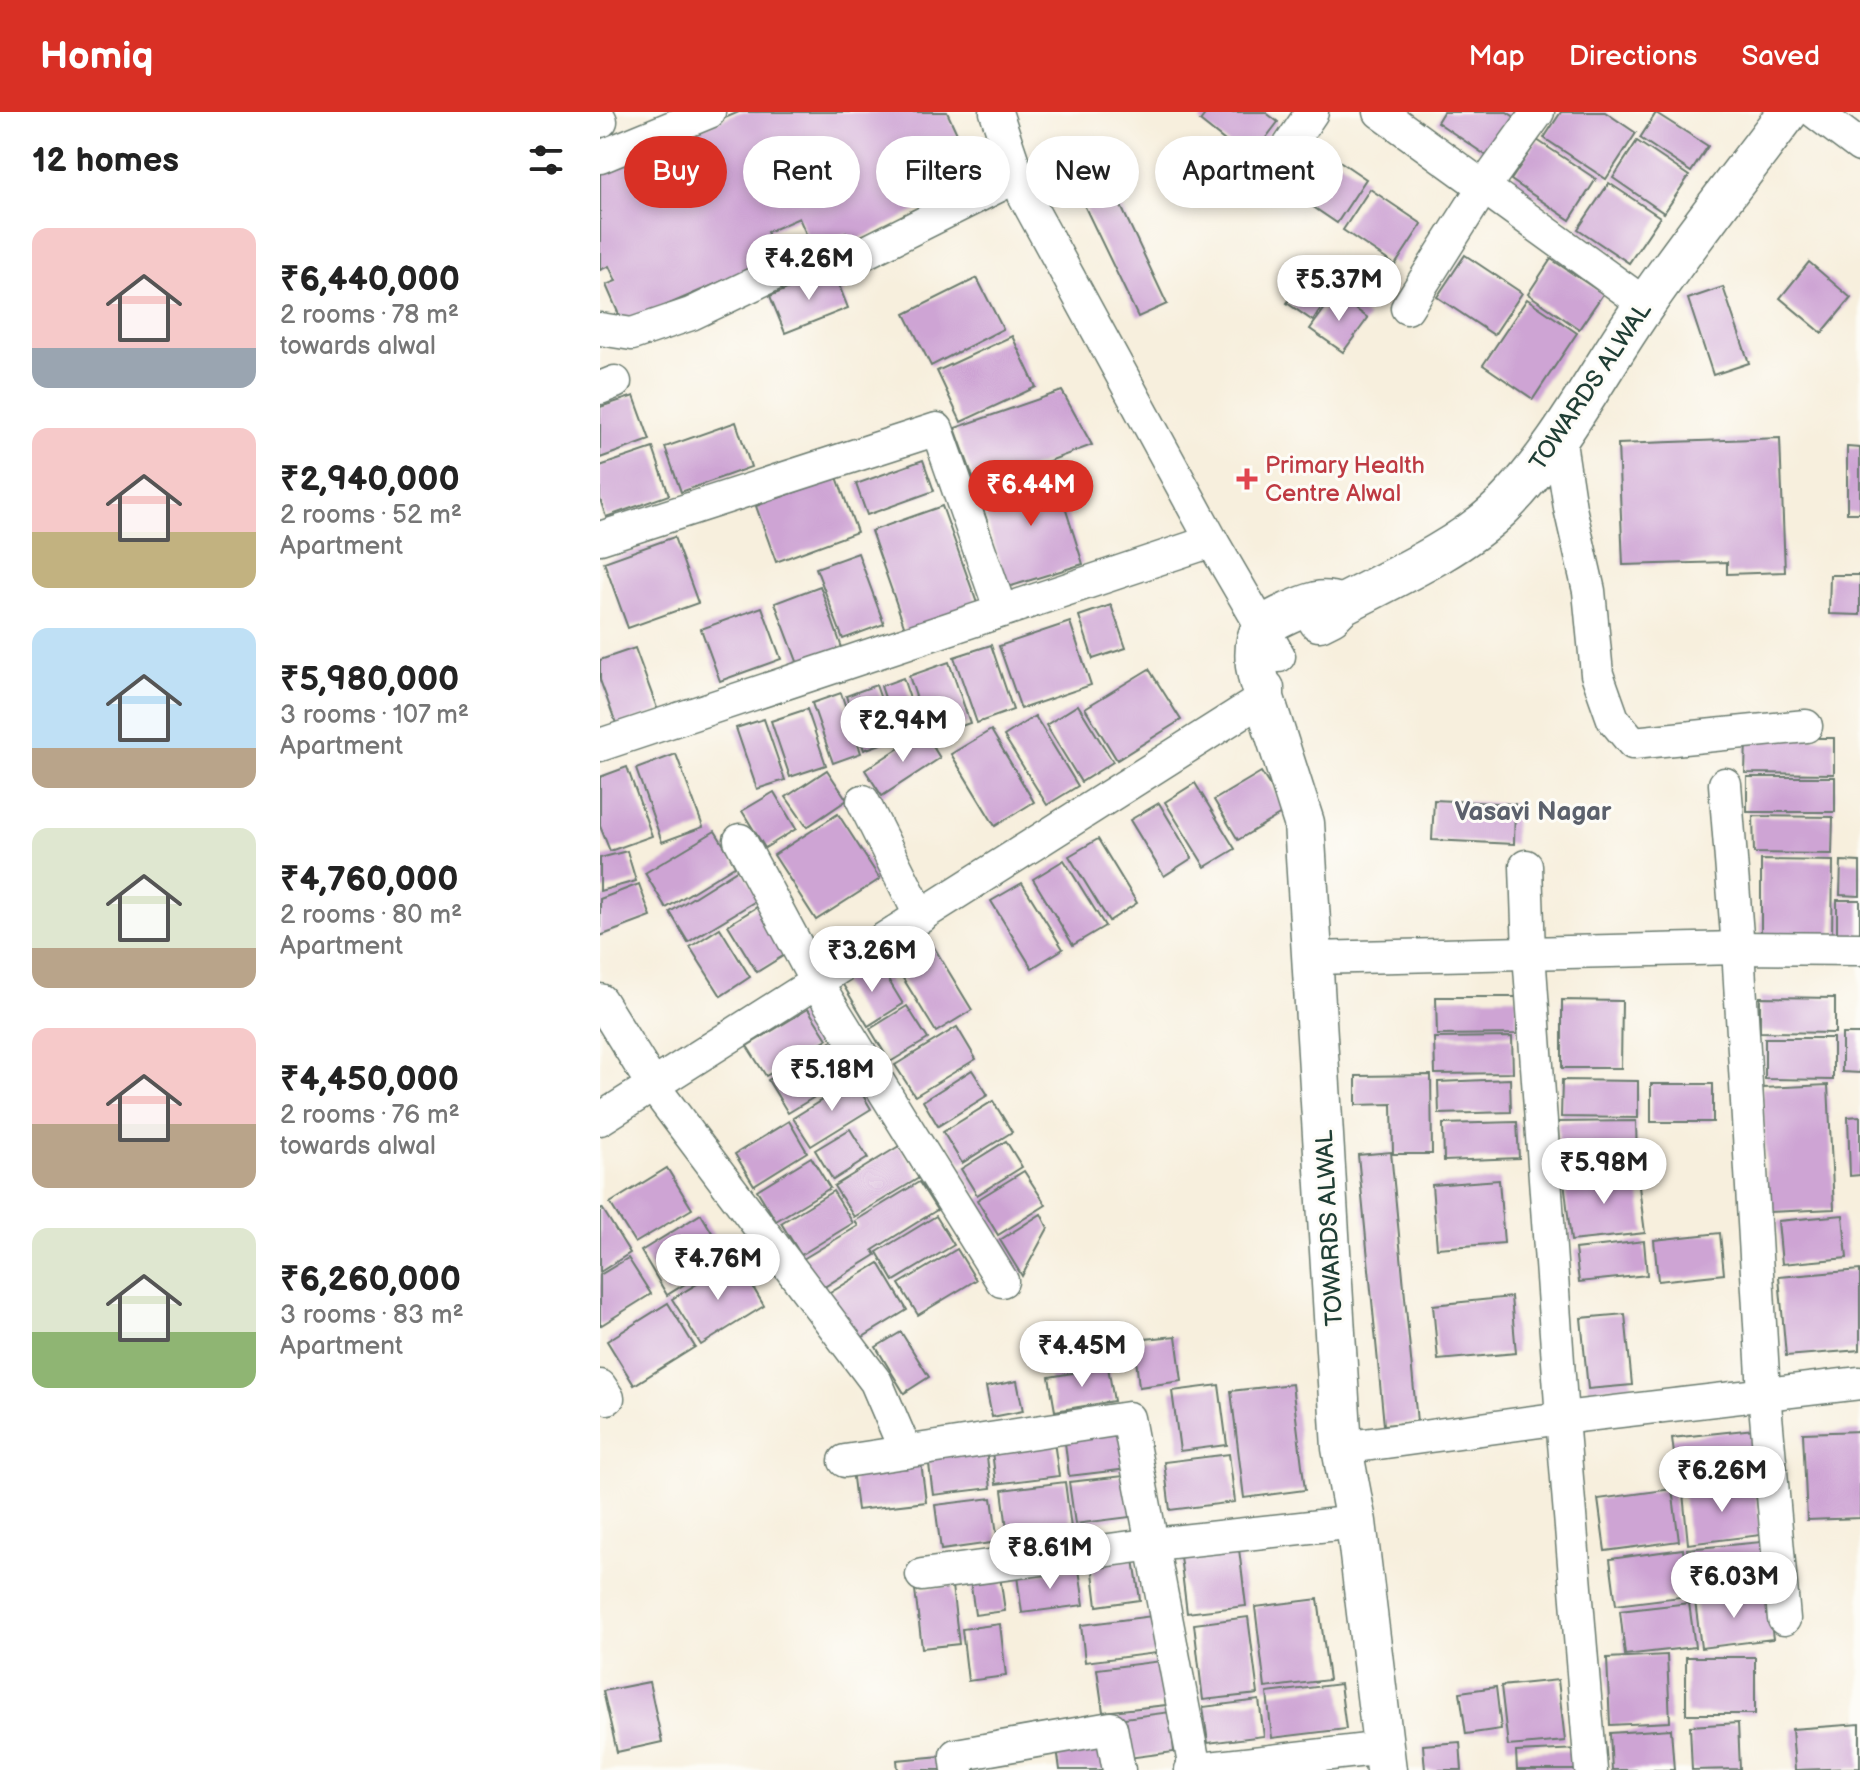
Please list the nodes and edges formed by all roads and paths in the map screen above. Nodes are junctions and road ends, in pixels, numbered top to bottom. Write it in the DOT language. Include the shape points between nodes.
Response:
graph roads {
  1 [pos="709,112"];
  2 [pos="996,112"];
  3 [pos="1312,112"];
  4 [pos="1380,112"];
  5 [pos="1538,112"];
  6 [pos="1788,112"];
  7 [pos="1815,112"];
  8 [pos="1296,136"];
  9 [pos="1860,146"];
  10 [pos="600,157"];
  11 [pos="1018,176"];
  12 [pos="1483,188"];
  13 [pos="1645,304"];
  14 [pos="1407,308"];
  15 [pos="600,329"];
  16 [pos="1559,436"];
  17 [pos="600,538"];
  18 [pos="1212,541"];
  19 [pos="1001,611"];
  20 [pos="1267,668"];
  21 [pos="1806,726"];
  22 [pos="600,745"];
  23 [pos="1725,784"];
  24 [pos="863,801"];
  25 [pos="740,840"];
  26 [pos="1526,866"];
  27 [pos="921,917"];
  28 [pos="1738,948"];
  29 [pos="1860,949"];
  30 [pos="1529,953"];
  31 [pos="1313,958"];
  32 [pos="815,980"];
  33 [pos="600,1000"];
  34 [pos="654,1087"];
  35 [pos="600,1119"];
  36 [pos="1002,1281"];
  37 [pos="1860,1383"];
  38 [pos="1764,1393"];
  39 [pos="1562,1418"];
  40 [pos="1342,1448"];
  41 [pos="906,1452"];
  42 [pos="845,1461"];
  43 [pos="1356,1522"];
  44 [pos="1154,1544"];
  45 [pos="922,1575"];
  46 [pos="1784,1619"];
  47 [pos="1385,1759"];
  48 [pos="1193,1769"];
  49 [pos="958,1770"];
  50 [pos="1119,1770"];
  51 [pos="1591,1770"];
  1 -- 10 [label="street"];
  2 -- 11 [label="street"];
  3 -- 8 [label="street"];
  4 -- 12 [label="street"];
  5 -- 12 [label="street"];
  6 -- 13 [label="main road, TOWARDS ALWAL"];
  7 -- 9 [label="street"];
  11 -- 15 [label="street" via="858,256 808,258 691,314 632,334"];
  11 -- 18 [label="street"];
  12 -- 13 [label="street"];
  12 -- 14 [label="street"];
  13 -- 16 [label="main road, TOWARDS ALWAL"];
  16 -- 20 [label="main road, TOWARDS ALWAL" via="1542,462 1485,522 1423,563 1295,632"];
  16 -- 21 [label="street" via="1589,591 1597,674 1613,719 1633,743"];
  17 -- 19 [label="street" via="937,429"];
  18 -- 19 [label="street"];
  18 -- 20 [label="street"];
  19 -- 22 [label="street"];
  20 -- 27 [label="street"];
  20 -- 31 [label="main road, TOWARDS ALWAL" via="1304,823"];
  23 -- 28 [label="street"];
  24 -- 27 [label="street"];
  25 -- 32 [label="street"];
  26 -- 30 [label="street"];
  27 -- 32 [label="street"];
  28 -- 29 [label="street"];
  28 -- 30 [label="street"];
  28 -- 38 [label="street"];
  30 -- 31 [label="street"];
  30 -- 39 [label="street"];
  31 -- 40 [label="main road, TOWARDS ALWAL"];
  32 -- 34 [label="street"];
  32 -- 36 [label="street"];
  33 -- 34 [label="street"];
  34 -- 35 [label="street"];
  34 -- 41 [label="street" via="876,1382"];
  37 -- 38 [label="street"];
  38 -- 39 [label="street"];
  38 -- 46 [label="street"];
  39 -- 40 [label="street"];
  39 -- 51 [label="street"];
  40 -- 43 [label="main road, TOWARDS ALWAL"];
  41 -- 42 [label="street"];
  41 -- 44 [label="street" via="1128,1418"];
  43 -- 44 [label="street"];
  43 -- 47 [label="main road, TOWARDS ALWAL"];
  44 -- 45 [label="street"];
  44 -- 48 [label="street"];
  47 -- 48 [label="street"];
  49 -- 50 [label="street" via="956,1755 1111,1728"];
}
